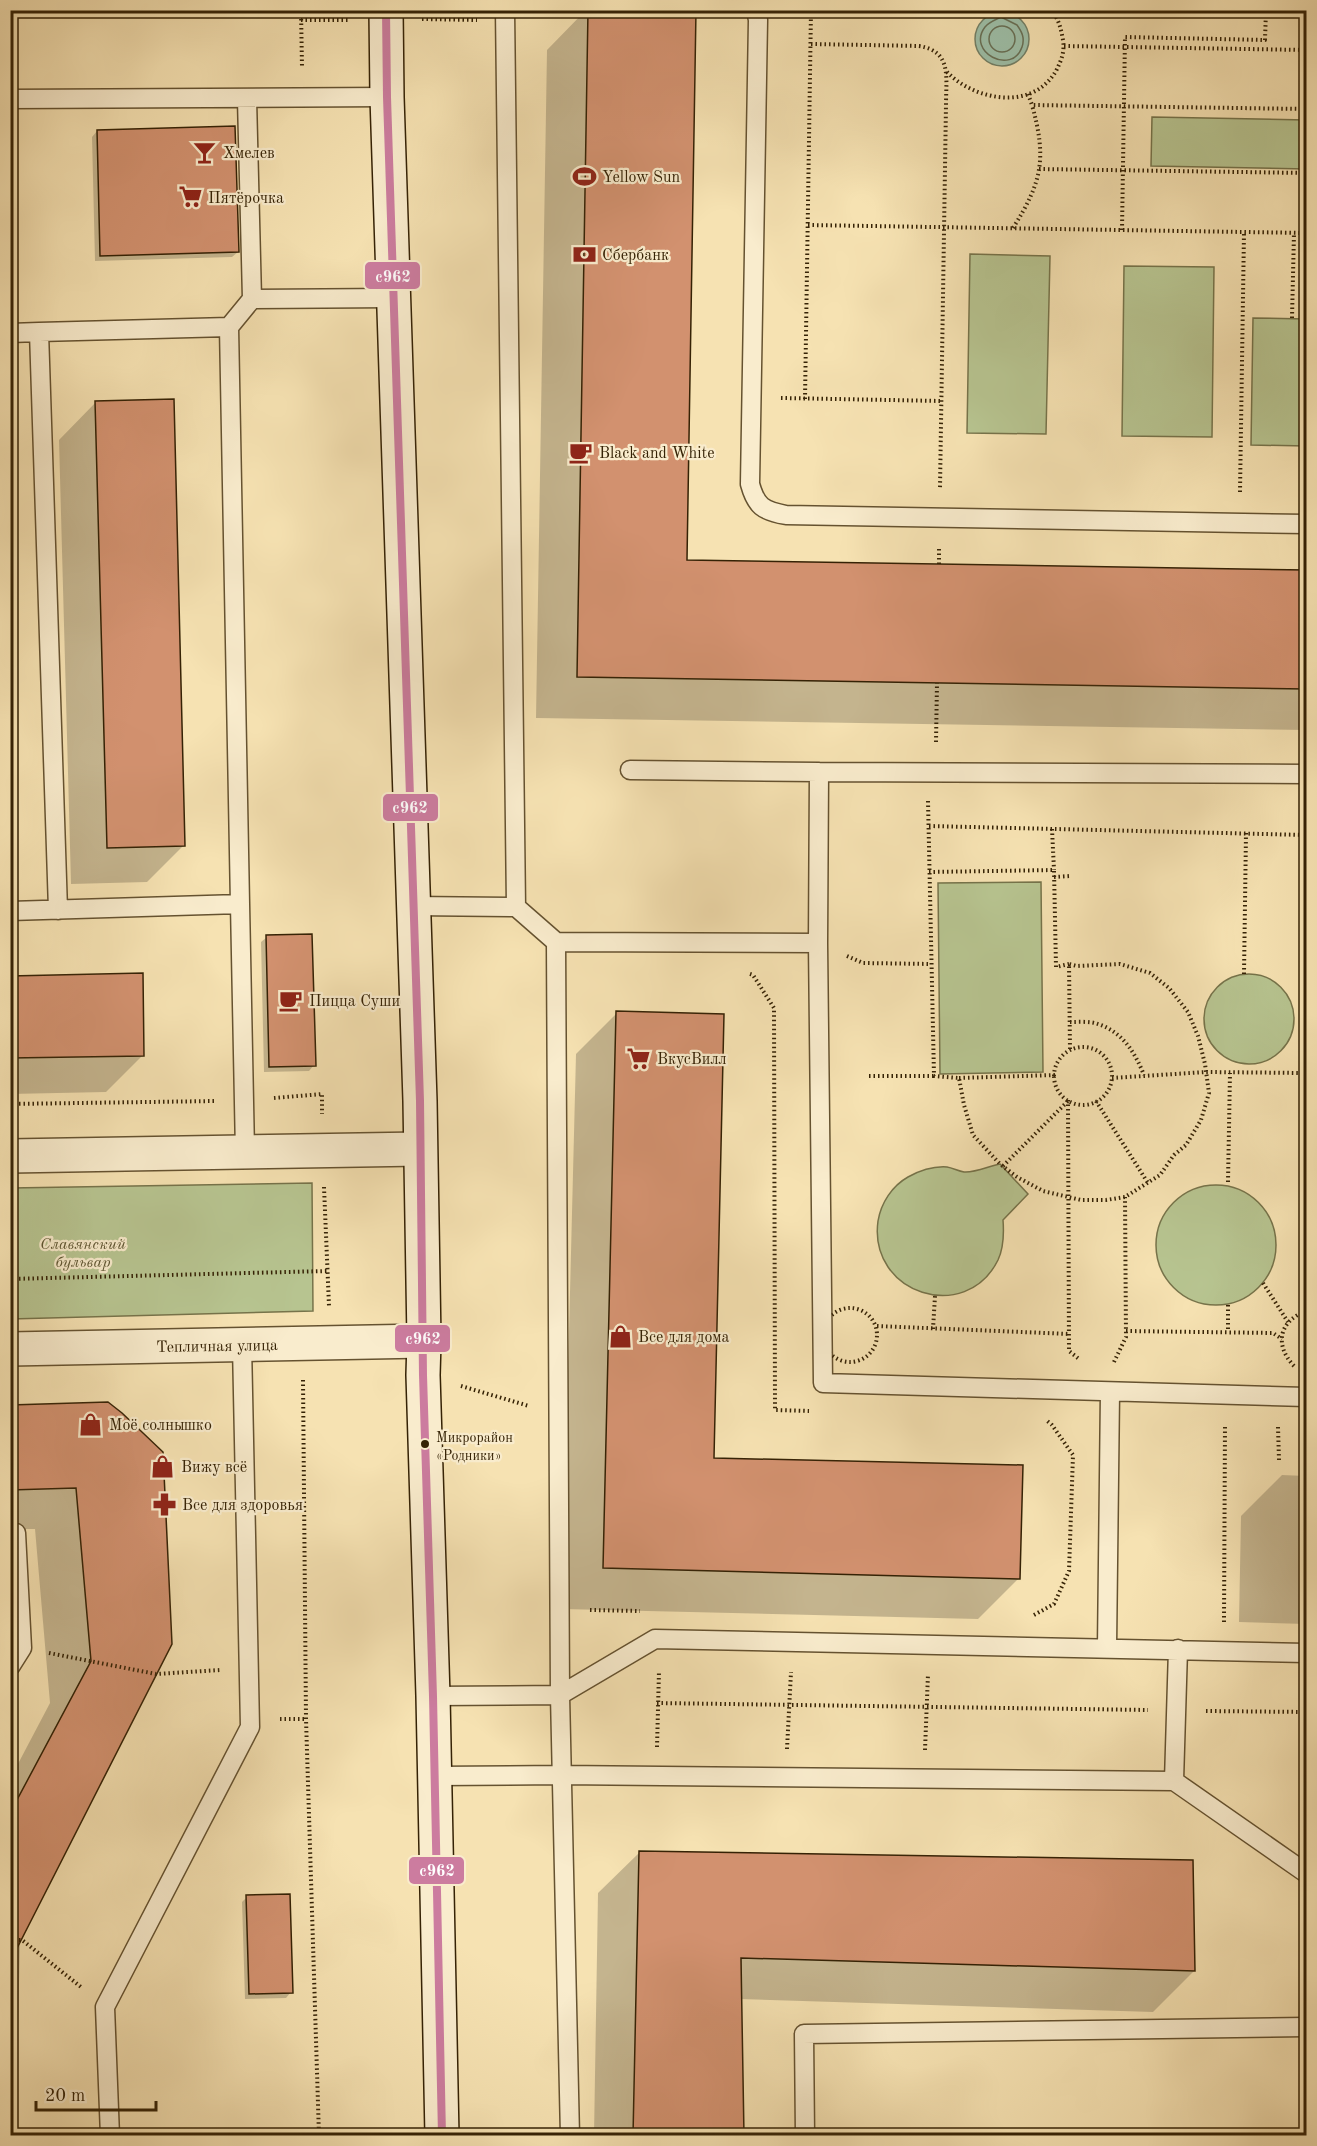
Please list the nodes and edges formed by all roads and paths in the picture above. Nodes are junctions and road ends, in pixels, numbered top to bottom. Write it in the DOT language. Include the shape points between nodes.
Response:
graph roads {
  1 [pos="301,10"];
  2 [pos="386,10"];
  3 [pos="505,10"];
  4 [pos="756,10"];
  5 [pos="811,10"];
  6 [pos="1051,10"];
  7 [pos="1266,10"];
  8 [pos="811,44"];
  9 [pos="1064,46"];
  10 [pos="1125,47"];
  11 [pos="1306,50"];
  12 [pos="946,71"];
  13 [pos="1028,94"];
  14 [pos="387,97"];
  15 [pos="302,98"];
  16 [pos="10,99"];
  17 [pos="247,99"];
  18 [pos="1032,105"];
  19 [pos="1124,106"];
  20 [pos="1306,109"];
  21 [pos="1039,169"];
  22 [pos="1123,170"];
  23 [pos="1306,173"];
  24 [pos="808,225"];
  25 [pos="944,227"];
  26 [pos="1013,228"];
  27 [pos="1122,230"];
  28 [pos="1244,232"];
  29 [pos="1294,232"];
  30 [pos="1306,233"];
  31 [pos="393,298"];
  32 [pos="252,299"];
  33 [pos="1292,318"];
  34 [pos="230,327"];
  35 [pos="39,332"];
  36 [pos="10,333"];
  37 [pos="942,401"];
  38 [pos="940,519"];
  39 [pos="1239,523"];
  40 [pos="1306,524"];
  41 [pos="937,683"];
  42 [pos="630,770"];
  43 [pos="819,772"];
  44 [pos="931,773"];
  45 [pos="1306,774"];
  46 [pos="928,826"];
  47 [pos="1052,829"];
  48 [pos="1246,833"];
  49 [pos="1306,835"];
  50 [pos="1054,870"];
  51 [pos="929,872"];
  52 [pos="1070,876"];
  53 [pos="1054,877"];
  54 [pos="240,904"];
  55 [pos="412,906"];
  56 [pos="516,907"];
  57 [pos="58,910"];
  58 [pos="10,911"];
  59 [pos="556,942"];
  60 [pos="818,943"];
  61 [pos="931,964"];
  62 [pos="1069,964"];
  63 [pos="1244,974"];
  64 [pos="1070,1022"];
  65 [pos="1070,1050"];
  66 [pos="1306,1052"];
  67 [pos="1206,1072"];
  68 [pos="1230,1073"];
  69 [pos="1304,1073"];
  70 [pos="1054,1075"];
  71 [pos="1144,1075"];
  72 [pos="869,1076"];
  73 [pos="934,1076"];
  74 [pos="1112,1077"];
  75 [pos="959,1078"];
  76 [pos="1068,1100"];
  77 [pos="244,1101"];
  78 [pos="1096,1101"];
  79 [pos="10,1104"];
  80 [pos="420,1149"];
  81 [pos="322,1151"];
  82 [pos="244,1152"];
  83 [pos="10,1156"];
  84 [pos="1003,1166"];
  85 [pos="1228,1182"];
  86 [pos="1148,1183"];
  87 [pos="1069,1197"];
  88 [pos="1125,1197"];
  89 [pos="327,1271"];
  90 [pos="10,1279"];
  91 [pos="1263,1283"];
  92 [pos="935,1296"];
  93 [pos="1306,1298"];
  94 [pos="1228,1305"];
  95 [pos="1306,1311"];
  96 [pos="1288,1322"];
  97 [pos="877,1326"];
  98 [pos="933,1329"];
  99 [pos="1126,1331"];
  100 [pos="1228,1332"];
  101 [pos="1069,1334"];
  102 [pos="1282,1340"];
  103 [pos="424,1341"];
  104 [pos="330,1343"];
  105 [pos="242,1345"];
  106 [pos="10,1349"];
  107 [pos="1082,1363"];
  108 [pos="1110,1365"];
  109 [pos="1302,1370"];
  110 [pos="423,1375"];
  111 [pos="1110,1392"];
  112 [pos="1306,1397"];
  113 [pos="558,1414"];
  114 [pos="1225,1419"];
  115 [pos="1278,1420"];
  116 [pos="1279,1460"];
  117 [pos="10,1533"];
  118 [pos="1214,1622"];
  119 [pos="661,1640"];
  120 [pos="794,1642"];
  121 [pos="930,1644"];
  122 [pos="22,1648"];
  123 [pos="1107,1648"];
  124 [pos="1178,1649"];
  125 [pos="1306,1653"];
  126 [pos="10,1666"];
  127 [pos="249,1669"];
  128 [pos="433,1695"];
  129 [pos="560,1695"];
  130 [pos="657,1703"];
  131 [pos="788,1705"];
  132 [pos="926,1707"];
  133 [pos="1306,1712"];
  134 [pos="1177,1713"];
  135 [pos="561,1774"];
  136 [pos="658,1775"];
  137 [pos="435,1776"];
  138 [pos="786,1776"];
  139 [pos="924,1778"];
  140 [pos="1174,1780"];
  141 [pos="1306,1873"];
  142 [pos="10,1940"];
  143 [pos="105,2007"];
  144 [pos="1306,2027"];
  145 [pos="110,2136"];
  146 [pos="319,2136"];
  147 [pos="442,2136"];
  148 [pos="570,2136"];
  149 [pos="805,2136"];
  1 -- 15 [label="path"];
  2 -- 14 [label="main road"];
  3 -- 56 [label="lane"];
  4 -- 38 [label="lane" via="750,484 753,496 770,513 786,515"];
  5 -- 8 [label="path"];
  6 -- 9 [label="path" via="1061,27"];
  7 -- 10 [label="path" via="1265,40 1125,37"];
  8 -- 12 [label="path" via="931,48 943,59"];
  8 -- 24 [label="path"];
  9 -- 10 [label="path"];
  9 -- 13 [label="path" via="1054,75"];
  10 -- 11 [label="path"];
  10 -- 19 [label="path"];
  12 -- 13 [label="path" via="958,83 980,94"];
  12 -- 25 [label="path"];
  13 -- 18 [label="path"];
  14 -- 15 [label="lane"];
  14 -- 31 [label="main road"];
  15 -- 17 [label="lane"];
  16 -- 17 [label="lane"];
  17 -- 32 [label="lane"];
  18 -- 19 [label="path"];
  18 -- 21 [label="path" via="1040,136"];
  19 -- 20 [label="path"];
  19 -- 22 [label="path"];
  21 -- 22 [label="path"];
  21 -- 26 [label="path" via="1034,193"];
  22 -- 23 [label="path"];
  22 -- 27 [label="path"];
  24 -- 25 [label="path"];
  24 -- 37 [label="path" via="805,399"];
  25 -- 26 [label="path"];
  25 -- 37 [label="path"];
  26 -- 27 [label="path"];
  27 -- 28 [label="path"];
  28 -- 29 [label="path"];
  28 -- 39 [label="path"];
  29 -- 30 [label="path"];
  29 -- 33 [label="path"];
  31 -- 32 [label="lane"];
  31 -- 55 [label="main road"];
  32 -- 34 [label="lane"];
  34 -- 35 [label="lane"];
  34 -- 54 [label="lane"];
  35 -- 36 [label="lane"];
  35 -- 57 [label="lane"];
  37 -- 38 [label="path"];
  38 -- 39 [label="lane"];
  39 -- 40 [label="lane"];
  41 -- 44 [label="path"];
  42 -- 43 [label="lane"];
  43 -- 44 [label="lane"];
  43 -- 60 [label="lane"];
  44 -- 45 [label="lane"];
  44 -- 46 [label="path"];
  46 -- 47 [label="path"];
  46 -- 51 [label="path"];
  47 -- 48 [label="path"];
  47 -- 50 [label="path"];
  48 -- 49 [label="path"];
  48 -- 63 [label="path"];
  50 -- 51 [label="path"];
  50 -- 53 [label="path"];
  51 -- 61 [label="path"];
  52 -- 53 [label="path"];
  53 -- 62 [label="path" via="1056,967"];
  54 -- 57 [label="lane"];
  54 -- 77 [label="lane"];
  55 -- 56 [label="lane"];
  55 -- 80 [label="main road"];
  56 -- 59 [label="lane"];
  57 -- 58 [label="lane"];
  59 -- 60 [label="lane"];
  59 -- 113 [label="lane"];
  60 -- 61 [label="path" via="863,963"];
  60 -- 111 [label="lane" via="823,1383"];
  61 -- 73 [label="path"];
  62 -- 64 [label="path"];
  62 -- 67 [label="path" via="1120,964 1150,973 1163,983 1188,1012"];
  64 -- 65 [label="path"];
  64 -- 71 [label="path" via="1097,1023 1117,1033 1134,1052"];
  65 -- 70 [label="path" via="1058,1062"];
  65 -- 74 [label="path" via="1080,1047 1099,1052 1111,1067"];
  66 -- 69 [label="path"];
  67 -- 68 [label="path"];
  67 -- 71 [label="path"];
  67 -- 86 [label="path" via="1209,1093 1201,1120 1186,1145"];
  68 -- 69 [label="path"];
  68 -- 85 [label="path"];
  69 -- 93 [label="path"];
  70 -- 75 [label="path"];
  70 -- 76 [label="path" via="1056,1088"];
  71 -- 74 [label="path"];
  72 -- 73 [label="path"];
  73 -- 75 [label="path"];
  74 -- 78 [label="path" via="1110,1087"];
  75 -- 84 [label="path" via="974,1135"];
  76 -- 78 [label="path" via="1077,1104"];
  76 -- 84 [label="path"];
  76 -- 87 [label="path"];
  77 -- 79 [label="path"];
  77 -- 81 [label="path" via="322,1094"];
  77 -- 82 [label="lane"];
  78 -- 86 [label="path"];
  80 -- 81 [label="main road"];
  80 -- 103 [label="main road"];
  81 -- 82 [label="main road"];
  81 -- 89 [label="path"];
  82 -- 83 [label="main road"];
  84 -- 87 [label="path" via="1043,1191"];
  86 -- 88 [label="path"];
  87 -- 88 [label="path"];
  87 -- 101 [label="path"];
  88 -- 99 [label="path"];
  89 -- 90 [label="path"];
  89 -- 104 [label="path"];
  91 -- 96 [label="path"];
  92 -- 98 [label="path"];
  94 -- 100 [label="path"];
  95 -- 96 [label="path"];
  96 -- 102 [label="path"];
  97 -- 98 [label="path"];
  98 -- 101 [label="path"];
  99 -- 100 [label="path"];
  99 -- 108 [label="path" via="1116,1360"];
  100 -- 102 [label="path" via="1273,1333"];
  101 -- 107 [label="path" via="1069,1351"];
  102 -- 109 [label="path" via="1287,1358"];
  103 -- 104 [label="main road, Тепличная улица"];
  103 -- 110 [label="main road"];
  104 -- 105 [label="main road, Тепличная улица"];
  104 -- 146 [label="path" via="303,1379 306,1719"];
  105 -- 106 [label="main road, Тепличная улица"];
  105 -- 127 [label="lane"];
  110 -- 113 [label="path"];
  110 -- 128 [label="main road"];
  111 -- 112 [label="lane"];
  111 -- 123 [label="lane"];
  113 -- 129 [label="lane"];
  114 -- 118 [label="path" via="1224,1622"];
  115 -- 116 [label="path"];
  117 -- 122 [label="lane" via="16,1533"];
  119 -- 120 [label="lane"];
  119 -- 129 [label="lane" via="655,1639"];
  119 -- 130 [label="path"];
  120 -- 121 [label="lane"];
  120 -- 131 [label="path"];
  121 -- 123 [label="lane"];
  121 -- 132 [label="path"];
  122 -- 126 [label="lane"];
  122 -- 127 [label="path" via="156,1674"];
  123 -- 124 [label="lane"];
  124 -- 125 [label="lane"];
  124 -- 134 [label="lane"];
  127 -- 143 [label="lane" via="250,1727"];
  128 -- 129 [label="lane"];
  128 -- 137 [label="main road"];
  129 -- 135 [label="lane"];
  130 -- 131 [label="path"];
  130 -- 136 [label="path"];
  131 -- 132 [label="path"];
  131 -- 138 [label="path"];
  132 -- 134 [label="path"];
  132 -- 139 [label="path"];
  133 -- 134 [label="path"];
  134 -- 140 [label="lane"];
  135 -- 136 [label="lane"];
  135 -- 137 [label="lane"];
  135 -- 148 [label="lane"];
  136 -- 138 [label="lane"];
  137 -- 147 [label="main road"];
  138 -- 139 [label="lane"];
  139 -- 140 [label="lane"];
  140 -- 141 [label="lane"];
  142 -- 143 [label="path" via="22,1941"];
  143 -- 145 [label="lane"];
  144 -- 149 [label="lane" via="804,2034"];
}
